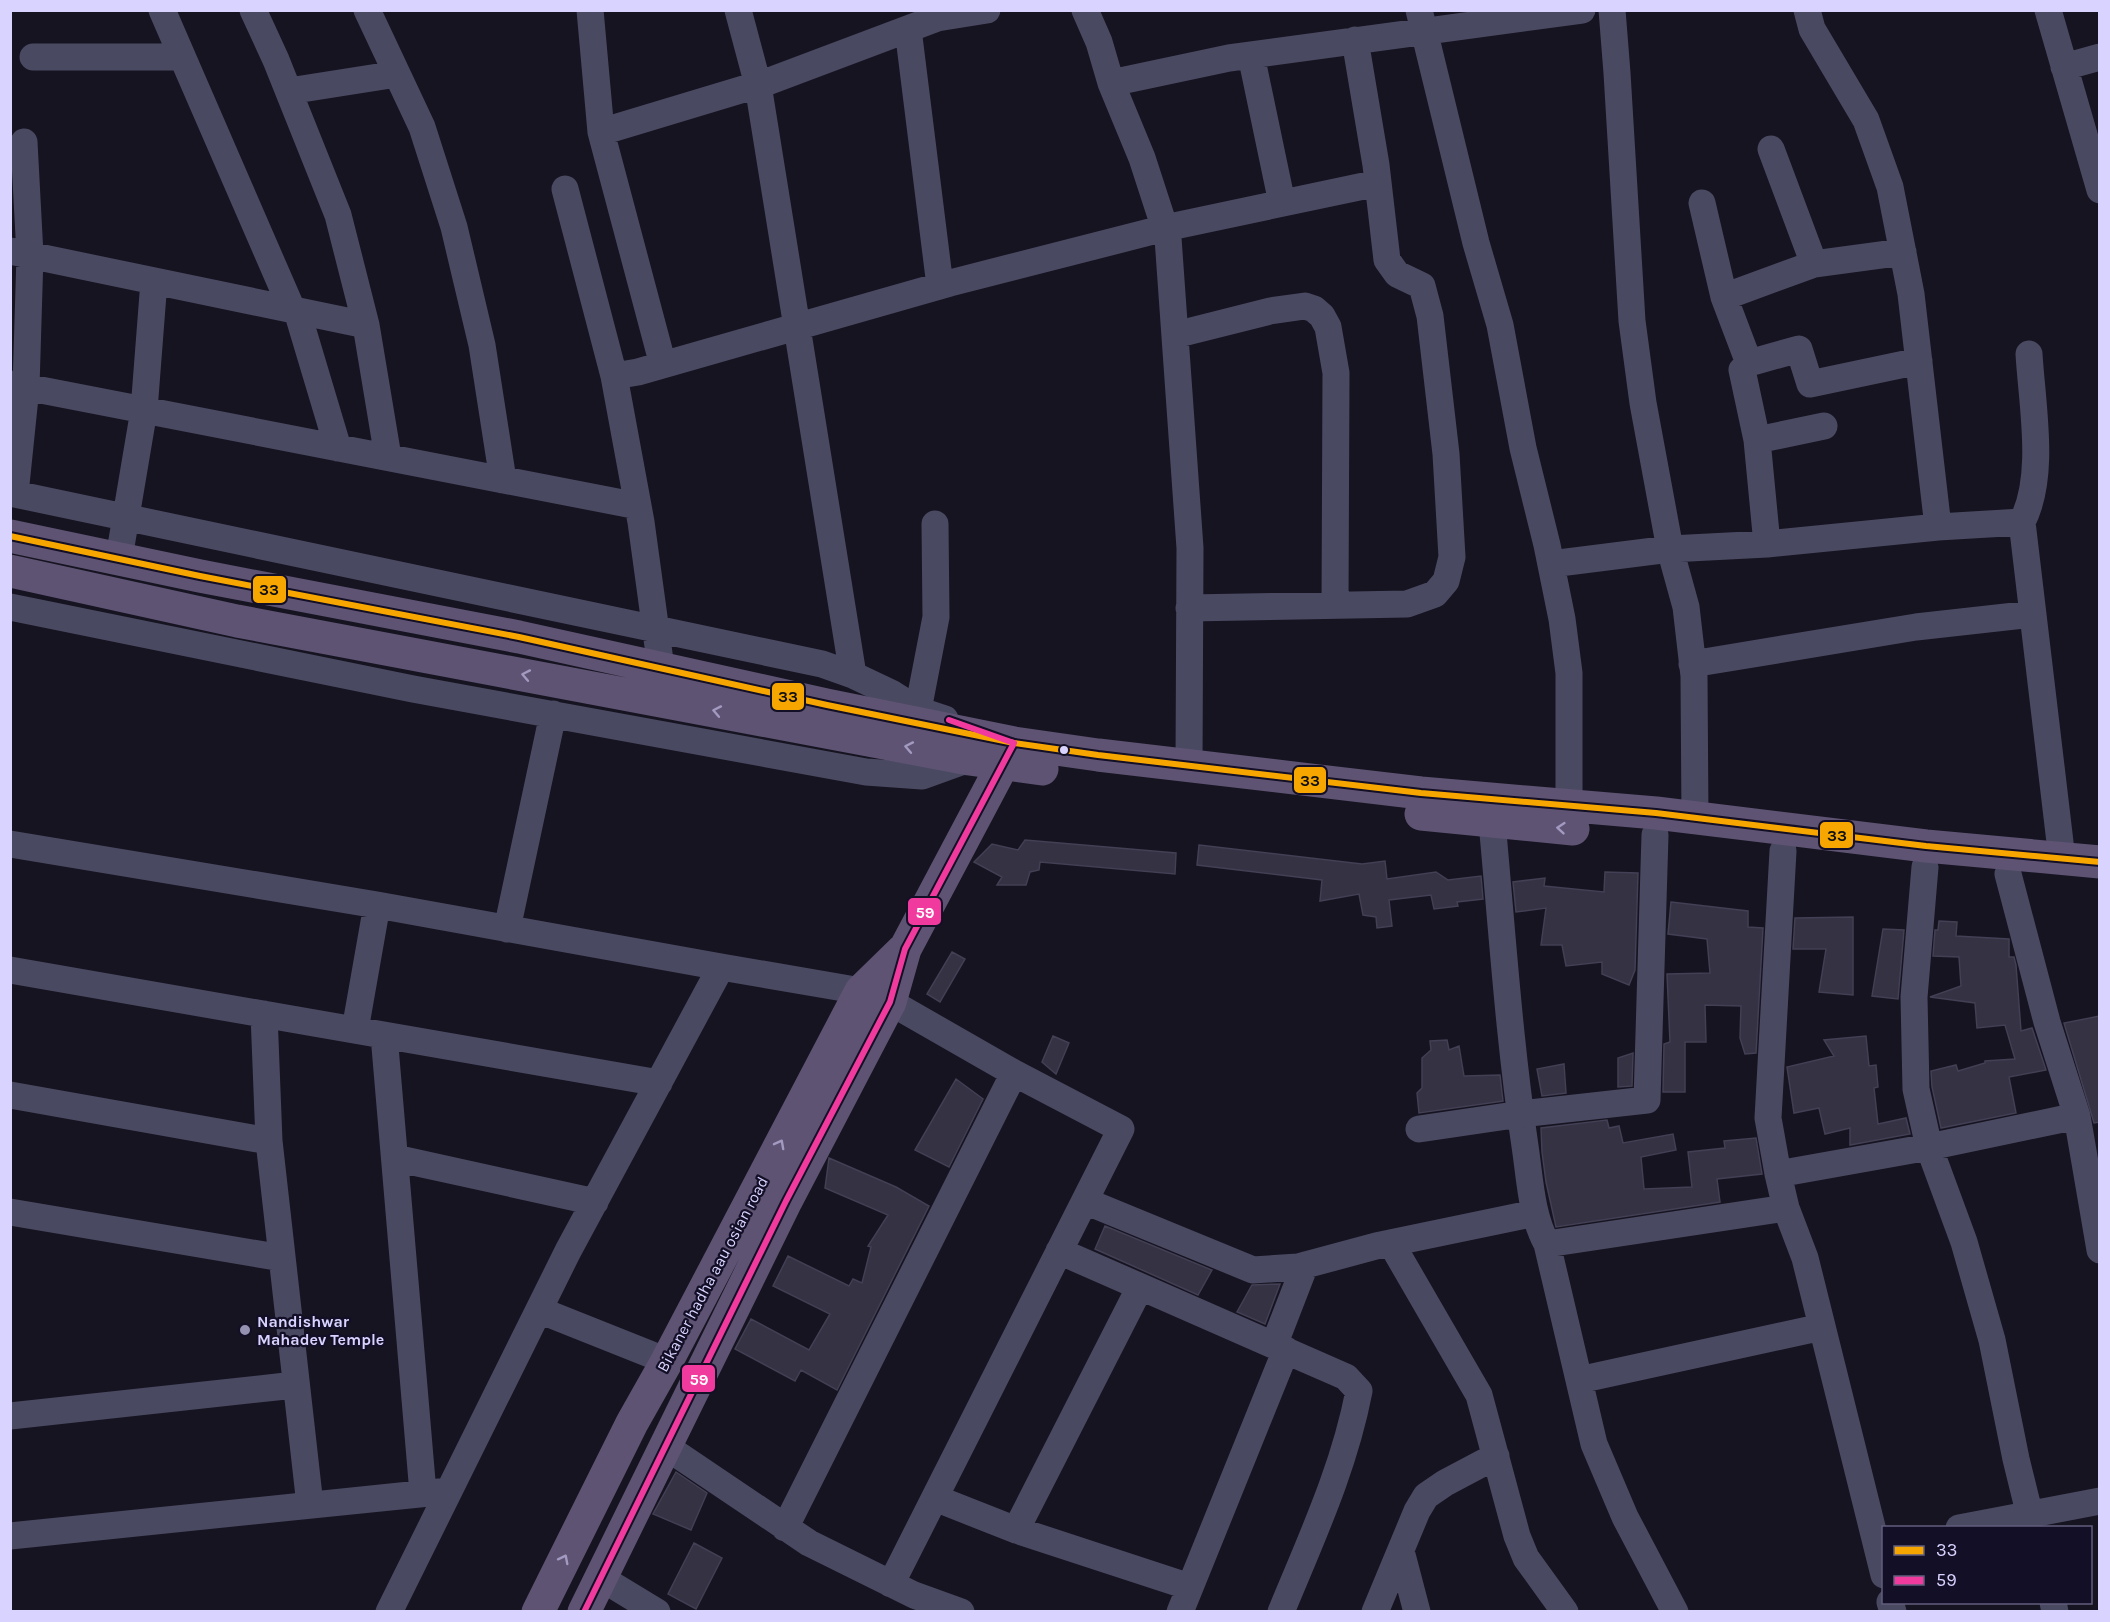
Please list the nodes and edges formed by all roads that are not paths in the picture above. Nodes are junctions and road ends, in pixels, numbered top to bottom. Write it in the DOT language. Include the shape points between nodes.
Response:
graph roads {
  1 [pos="162,10"];
  2 [pos="253,10"];
  3 [pos="367,10"];
  4 [pos="590,10"];
  5 [pos="738,10"];
  6 [pos="987,10"];
  7 [pos="1085,10"];
  8 [pos="1582,10"];
  9 [pos="1612,10"];
  10 [pos="1807,10"];
  11 [pos="2048,10"];
  12 [pos="937,14"];
  13 [pos="1422,20"];
  14 [pos="908,29"];
  15 [pos="1355,40"];
  16 [pos="1251,55"];
  17 [pos="33,57"];
  18 [pos="182,57"];
  19 [pos="2100,57"];
  20 [pos="2064,67"];
  21 [pos="397,75"];
  22 [pos="1111,83"];
  23 [pos="758,85"];
  24 [pos="289,91"];
  25 [pos="601,132"];
  26 [pos="24,142"];
  27 [pos="1771,149"];
  28 [pos="1378,183"];
  29 [pos="565,189"];
  30 [pos="2100,190"];
  31 [pos="1282,203"];
  32 [pos="1701,203"];
  33 [pos="1165,228"];
  34 [pos="1903,252"];
  35 [pos="20,253"];
  36 [pos="1814,264"];
  37 [pos="154,281"];
  38 [pos="940,286"];
  39 [pos="1724,297"];
  40 [pos="297,311"];
  41 [pos="366,325"];
  42 [pos="797,327"];
  43 [pos="1175,335"];
  44 [pos="2029,354"];
  45 [pos="1919,362"];
  46 [pos="1749,363"];
  47 [pos="663,365"];
  48 [pos="614,376"];
  49 [pos="18,385"];
  50 [pos="144,410"];
  51 [pos="1824,426"];
  52 [pos="1757,440"];
  53 [pos="338,448"];
  54 [pos="388,457"];
  55 [pos="503,480"];
  56 [pos="13,493"];
  57 [pos="638,506"];
  58 [pos="126,517"];
  59 [pos="2022,522"];
  60 [pos="935,524"];
  61 [pos="1938,527"];
  62 [pos="10,536"];
  63 [pos="1767,544"];
  64 [pos="1670,549"];
  65 [pos="119,558"];
  66 [pos="1551,564"];
  67 [pos="10,571"];
  68 [pos="1335,605"];
  69 [pos="10,607"];
  70 [pos="1190,608"];
  71 [pos="2034,614"];
  72 [pos="656,629"];
  73 [pos="1692,664"];
  74 [pos="662,668"];
  75 [pos="853,675"];
  76 [pos="918,710"];
  77 [pos="552,714"];
  78 [pos="1009,753"];
  79 [pos="969,759"];
  80 [pos="1189,765"];
  81 [pos="1569,806"];
  82 [pos="1695,819"];
  83 [pos="1492,822"];
  84 [pos="1655,835"];
  85 [pos="10,844"];
  86 [pos="1783,851"];
  87 [pos="2062,859"];
  88 [pos="2100,862"];
  89 [pos="1924,867"];
  90 [pos="2008,874"];
  91 [pos="2100,882"];
  92 [pos="377,905"];
  93 [pos="507,929"];
  94 [pos="721,968"];
  95 [pos="10,970"];
  96 [pos="875,996"];
  97 [pos="264,1014"];
  98 [pos="355,1030"];
  99 [pos="384,1035"];
  100 [pos="1014,1073"];
  101 [pos="659,1083"];
  102 [pos="10,1095"];
  103 [pos="1521,1114"];
  104 [pos="2077,1116"];
  105 [pos="1419,1129"];
  106 [pos="269,1141"];
  107 [pos="1929,1147"];
  108 [pos="395,1158"];
  109 [pos="1778,1174"];
  110 [pos="1085,1201"];
  111 [pos="595,1202"];
  112 [pos="1786,1208"];
  113 [pos="10,1212"];
  114 [pos="1535,1213"];
  115 [pos="1391,1243"];
  116 [pos="1547,1245"];
  117 [pos="2100,1250"];
  118 [pos="1059,1251"];
  119 [pos="282,1258"];
  120 [pos="1305,1265"];
  121 [pos="1140,1287"];
  122 [pos="539,1310"];
  123 [pos="1822,1327"];
  124 [pos="1280,1347"];
  125 [pos="667,1361"];
  126 [pos="1579,1380"];
  127 [pos="295,1385"];
  128 [pos="10,1416"];
  129 [pos="665,1446"];
  130 [pos="1496,1456"];
  131 [pos="436,1492"];
  132 [pos="934,1498"];
  133 [pos="2100,1501"];
  134 [pos="310,1505"];
  135 [pos="2031,1520"];
  136 [pos="1969,1526"];
  137 [pos="785,1528"];
  138 [pos="1016,1530"];
  139 [pos="10,1536"];
  140 [pos="1880,1543"];
  141 [pos="1401,1551"];
  142 [pos="1882,1559"];
  143 [pos="601,1578"];
  144 [pos="891,1584"];
  145 [pos="1185,1599"];
  146 [pos="389,1611"];
  147 [pos="538,1611"];
  148 [pos="584,1611"];
  149 [pos="657,1611"];
  150 [pos="961,1611"];
  151 [pos="1281,1611"];
  152 [pos="1375,1611"];
  153 [pos="1417,1611"];
  154 [pos="1565,1611"];
  155 [pos="1675,1611"];
  1 -- 18 [label="street"];
  2 -- 24 [label="street"];
  3 -- 21 [label="street"];
  4 -- 25 [label="street"];
  5 -- 23 [label="street"];
  6 -- 12 [label="street"];
  7 -- 22 [label="street"];
  8 -- 13 [label="street"];
  9 -- 64 [label="street" via="1632,321"];
  10 -- 34 [label="street" via="1812,29 1866,120 1890,187"];
  11 -- 20 [label="street"];
  12 -- 14 [label="street"];
  13 -- 15 [label="street"];
  13 -- 66 [label="street" via="1500,325 1523,448"];
  14 -- 23 [label="street"];
  14 -- 38 [label="street"];
  15 -- 16 [label="street"];
  15 -- 28 [label="street"];
  16 -- 22 [label="street"];
  16 -- 31 [label="street"];
  17 -- 18 [label="street"];
  18 -- 40 [label="street" via="291,307"];
  19 -- 20 [label="street"];
  20 -- 30 [label="street"];
  21 -- 24 [label="street"];
  21 -- 55 [label="street" via="422,127 454,227 482,345"];
  22 -- 33 [label="street"];
  23 -- 25 [label="street"];
  23 -- 42 [label="street"];
  24 -- 41 [label="street" via="338,215"];
  25 -- 47 [label="street"];
  26 -- 35 [label="street"];
  27 -- 36 [label="street"];
  28 -- 31 [label="street"];
  28 -- 68 [label="street" via="1387,260 1397,274 1422,286 1430,316 1446,454 1452,557 1446,581 1435,594 1407,604"];
  29 -- 48 [label="street"];
  31 -- 33 [label="street"];
  32 -- 39 [label="street"];
  33 -- 38 [label="street"];
  33 -- 43 [label="street"];
  34 -- 36 [label="street"];
  34 -- 45 [label="street"];
  35 -- 37 [label="street"];
  35 -- 49 [label="street"];
  36 -- 39 [label="street"];
  37 -- 40 [label="street"];
  37 -- 50 [label="street"];
  38 -- 42 [label="street"];
  39 -- 46 [label="street"];
  40 -- 41 [label="street"];
  40 -- 53 [label="street"];
  41 -- 54 [label="street"];
  42 -- 47 [label="street"];
  42 -- 75 [label="street"];
  43 -- 68 [label="street" via="1305,306 1322,316 1328,327 1336,374"];
  43 -- 70 [label="street" via="1190,548"];
  44 -- 59 [label="street" via="2036,458 2032,496"];
  45 -- 46 [label="street" via="1810,384 1799,350"];
  45 -- 61 [label="street"];
  46 -- 52 [label="street" via="1742,370"];
  47 -- 48 [label="street"];
  48 -- 57 [label="street"];
  49 -- 50 [label="street"];
  49 -- 56 [label="street"];
  50 -- 53 [label="street"];
  50 -- 58 [label="street"];
  51 -- 52 [label="street"];
  52 -- 63 [label="street"];
  53 -- 54 [label="street"];
  54 -- 55 [label="street"];
  55 -- 57 [label="street"];
  56 -- 58 [label="street"];
  57 -- 72 [label="street"];
  58 -- 65 [label="street"];
  58 -- 72 [label="street"];
  59 -- 61 [label="street"];
  59 -- 71 [label="street"];
  60 -- 76 [label="street" via="936,617"];
  61 -- 63 [label="street"];
  62 -- 65 [label="main road"];
  63 -- 64 [label="street"];
  64 -- 66 [label="street"];
  64 -- 73 [label="street" via="1686,607"];
  65 -- 74 [label="main road"];
  66 -- 81 [label="street" via="1569,673"];
  79 -- 67 [label="main road, one-way" via="237,621"];
  68 -- 70 [label="street"];
  69 -- 77 [label="street"];
  70 -- 80 [label="street"];
  71 -- 73 [label="street" via="1916,627"];
  71 -- 87 [label="street"];
  72 -- 74 [label="street"];
  72 -- 75 [label="street" via="822,664"];
  73 -- 82 [label="street"];
  74 -- 78 [label="main road" via="827,705"];
  75 -- 76 [label="street"];
  76 -- 78 [label="street"];
  77 -- 79 [label="street" via="866,772 922,776"];
  77 -- 93 [label="street"];
  78 -- 79 [label="main road"];
  78 -- 80 [label="main road"];
  78 -- 83 [label="main road" via="1147,784"];
  78 -- 96 [label="main road, Bikaner hadha aau osian road" via="905,949"];
  80 -- 81 [label="main road"];
  81 -- 82 [label="main road"];
  82 -- 87 [label="main road"];
  84 -- 83 [label="main road, one-way"];
  83 -- 103 [label="street"];
  84 -- 86 [label="main road"];
  84 -- 103 [label="street" via="1647,1100"];
  85 -- 92 [label="street"];
  86 -- 89 [label="main road"];
  86 -- 109 [label="street" via="1768,1118"];
  87 -- 88 [label="main road"];
  89 -- 90 [label="main road"];
  89 -- 107 [label="street" via="1914,997 1916,1089"];
  90 -- 91 [label="main road"];
  90 -- 104 [label="street" via="2047,1022"];
  92 -- 93 [label="street"];
  92 -- 98 [label="street"];
  93 -- 94 [label="street"];
  94 -- 96 [label="street"];
  94 -- 101 [label="street"];
  95 -- 97 [label="street"];
  96 -- 100 [label="street"];
  125 -- 96 [label="main road, Bikaner hadha aau osian road, one-way"];
  96 -- 129 [label="main road, Bikaner hadha aau osian road" via="786,1201"];
  97 -- 98 [label="street"];
  97 -- 106 [label="street"];
  98 -- 99 [label="street"];
  99 -- 101 [label="street"];
  99 -- 108 [label="street"];
  100 -- 110 [label="street" via="1121,1129"];
  100 -- 137 [label="street"];
  101 -- 111 [label="street"];
  102 -- 106 [label="street"];
  103 -- 105 [label="street"];
  103 -- 114 [label="street"];
  104 -- 107 [label="street"];
  104 -- 117 [label="street"];
  106 -- 119 [label="street"];
  107 -- 109 [label="street"];
  107 -- 135 [label="street" via="1964,1242 1992,1340"];
  108 -- 111 [label="street"];
  108 -- 131 [label="street"];
  109 -- 112 [label="street"];
  110 -- 118 [label="street"];
  110 -- 120 [label="street" via="1253,1269"];
  111 -- 122 [label="street"];
  112 -- 116 [label="street"];
  112 -- 123 [label="street" via="1805,1258"];
  113 -- 119 [label="street"];
  114 -- 115 [label="street"];
  114 -- 116 [label="street"];
  115 -- 120 [label="street"];
  115 -- 130 [label="street" via="1479,1395"];
  116 -- 126 [label="street"];
  118 -- 121 [label="street"];
  118 -- 132 [label="street"];
  119 -- 127 [label="street"];
  120 -- 124 [label="street"];
  121 -- 124 [label="street"];
  121 -- 138 [label="street"];
  122 -- 125 [label="street"];
  122 -- 131 [label="street"];
  123 -- 126 [label="street"];
  123 -- 140 [label="street"];
  124 -- 145 [label="street"];
  124 -- 151 [label="street" via="1346,1377 1359,1391 1335,1483"];
  147 -- 125 [label="main road, Bikaner hadha aau osian road, one-way"];
  126 -- 155 [label="street" via="1594,1444 1624,1517"];
  127 -- 128 [label="street"];
  127 -- 134 [label="street"];
  129 -- 137 [label="street"];
  129 -- 143 [label="main road, Bikaner hadha aau osian road"];
  130 -- 141 [label="street" via="1426,1496"];
  130 -- 154 [label="street" via="1526,1558"];
  131 -- 134 [label="street"];
  131 -- 146 [label="street"];
  132 -- 138 [label="street"];
  132 -- 144 [label="street"];
  133 -- 135 [label="street"];
  134 -- 139 [label="street"];
  135 -- 136 [label="street"];
  137 -- 144 [label="street"];
  138 -- 145 [label="street"];
  140 -- 142 [label="street"];
  141 -- 152 [label="street"];
  141 -- 153 [label="street"];
  143 -- 148 [label="main road, Bikaner hadha aau osian road"];
  143 -- 149 [label="street"];
  144 -- 150 [label="street"];
}
